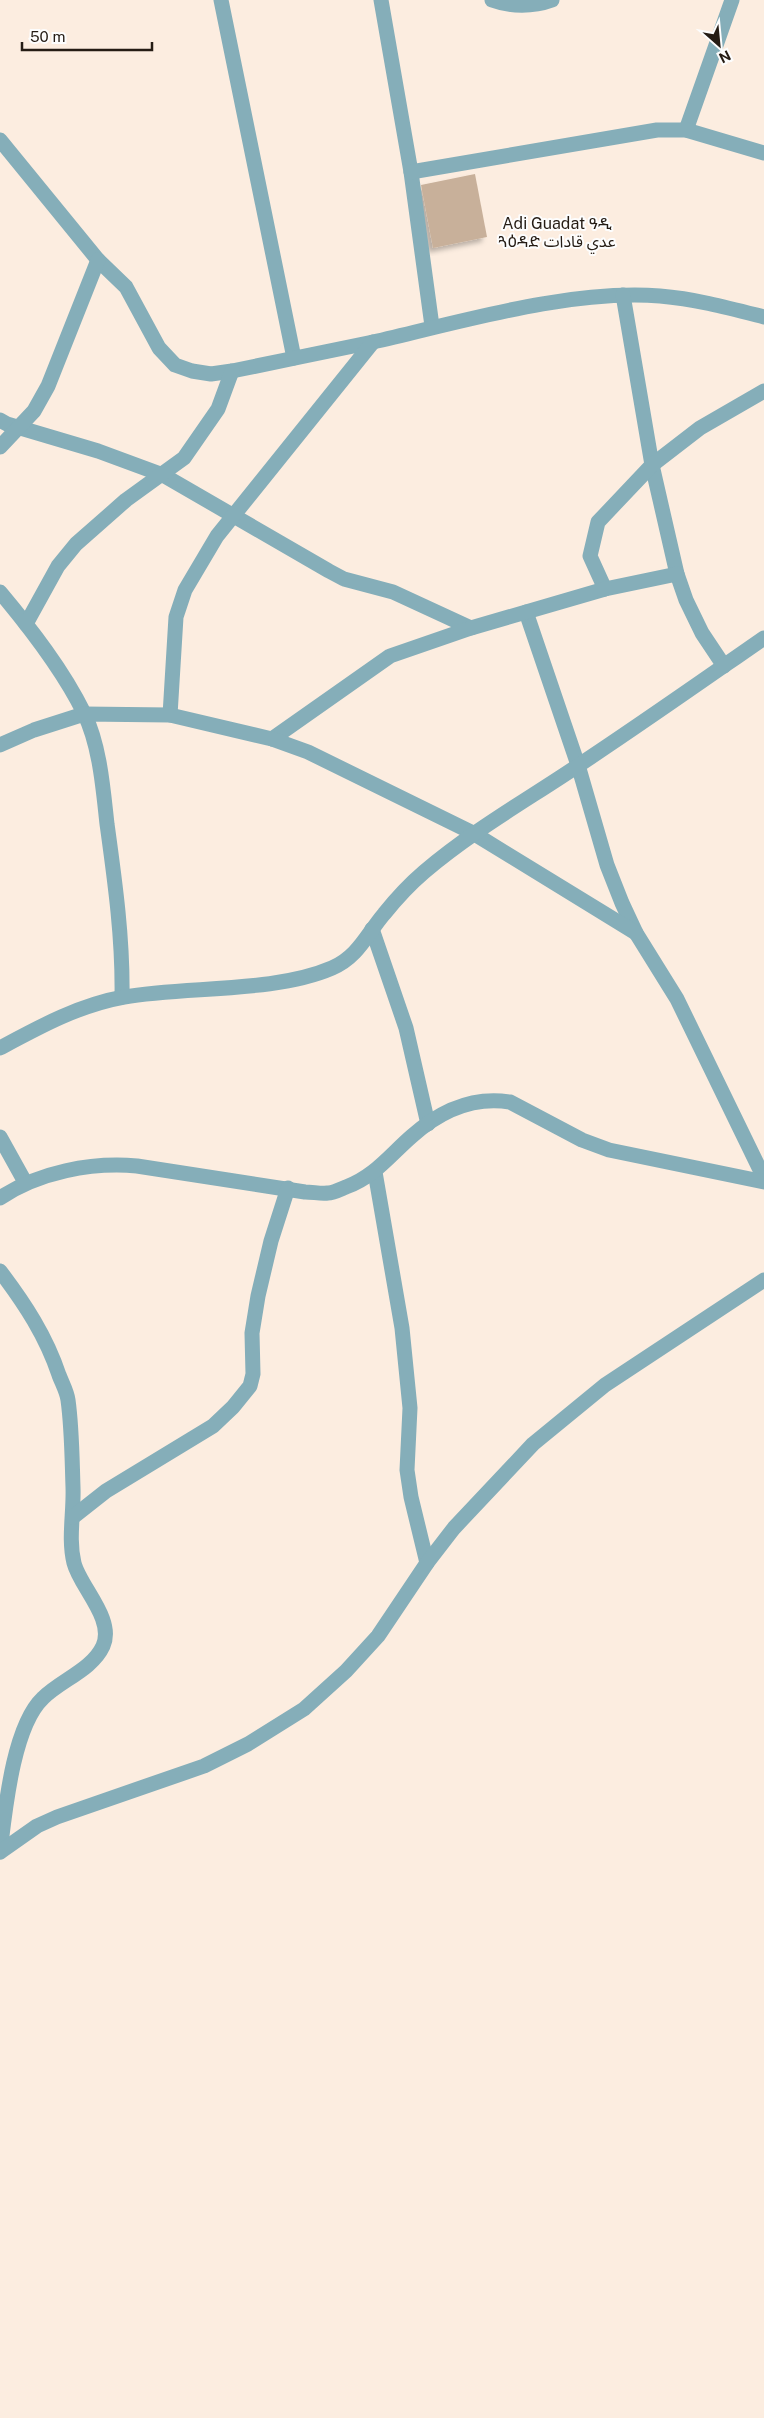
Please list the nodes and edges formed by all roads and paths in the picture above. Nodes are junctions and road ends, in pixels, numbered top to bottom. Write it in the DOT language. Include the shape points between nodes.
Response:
graph roads {
  1 [pos="221,0"];
  2 [pos="381,0"];
  3 [pos="492,0"];
  4 [pos="552,0"];
  5 [pos="732,0"];
  6 [pos="686,130"];
  7 [pos="0,140"];
  8 [pos="764,153"];
  9 [pos="411,172"];
  10 [pos="98,260"];
  11 [pos="623,295"];
  12 [pos="764,318"];
  13 [pos="432,326"];
  14 [pos="374,342"];
  15 [pos="294,358"];
  16 [pos="232,371"];
  17 [pos="764,392"];
  18 [pos="0,420"];
  19 [pos="20,428"];
  20 [pos="0,447"];
  21 [pos="652,465"];
  22 [pos="163,474"];
  23 [pos="232,517"];
  24 [pos="677,574"];
  25 [pos="605,589"];
  26 [pos="3,598"];
  27 [pos="526,612"];
  28 [pos="26,624"];
  29 [pos="471,628"];
  30 [pos="764,638"];
  31 [pos="724,666"];
  32 [pos="84,714"];
  33 [pos="170,715"];
  34 [pos="272,739"];
  35 [pos="0,745"];
  36 [pos="578,765"];
  37 [pos="473,833"];
  38 [pos="372,929"];
  39 [pos="636,933"];
  40 [pos="122,997"];
  41 [pos="0,1048"];
  42 [pos="428,1124"];
  43 [pos="0,1137"];
  44 [pos="375,1172"];
  45 [pos="764,1178"];
  46 [pos="25,1182"];
  47 [pos="764,1182"];
  48 [pos="288,1188"];
  49 [pos="0,1198"];
  50 [pos="0,1271"];
  51 [pos="764,1280"];
  52 [pos="73,1517"];
  53 [pos="427,1563"];
  54 [pos="2,1816"];
  55 [pos="0,1852"];
  1 -- 15 [label="street"];
  2 -- 9 [label="street"];
  3 -- 4 [label="street" via="524,6"];
  5 -- 6 [label="street"];
  6 -- 8 [label="street"];
  6 -- 9 [label="street" via="657,130"];
  7 -- 10 [label="street"];
  9 -- 13 [label="street"];
  10 -- 16 [label="street" via="126,287 159,348 175,365 211,374"];
  10 -- 19 [label="street" via="57,366 34,411"];
  11 -- 12 [label="street" via="698,300"];
  11 -- 13 [label="street" via="558,302"];
  11 -- 21 [label="street"];
  13 -- 14 [label="street"];
  14 -- 15 [label="street"];
  14 -- 23 [label="street"];
  15 -- 16 [label="street"];
  16 -- 22 [label="street" via="218,409 184,458"];
  17 -- 21 [label="street" via="700,428"];
  18 -- 19 [label="street"];
  19 -- 20 [label="street"];
  19 -- 22 [label="street"];
  21 -- 24 [label="street"];
  21 -- 25 [label="street" via="598,522 590,556"];
  22 -- 23 [label="street"];
  22 -- 28 [label="street" via="126,500 76,544 58,566"];
  23 -- 29 [label="street" via="344,579 393,592"];
  23 -- 33 [label="street" via="189,582 176,617"];
  24 -- 25 [label="street"];
  24 -- 31 [label="street" via="702,633"];
  25 -- 27 [label="street"];
  26 -- 28 [label="street"];
  27 -- 29 [label="street"];
  27 -- 36 [label="street"];
  28 -- 32 [label="street"];
  29 -- 34 [label="street" via="390,656"];
  30 -- 31 [label="street"];
  31 -- 36 [label="street"];
  32 -- 33 [label="street"];
  32 -- 35 [label="street"];
  32 -- 40 [label="street" via="104,796 122,930"];
  33 -- 34 [label="street"];
  34 -- 37 [label="street" via="308,752"];
  36 -- 37 [label="street"];
  36 -- 39 [label="street" via="607,865"];
  37 -- 38 [label="street" via="423,873"];
  37 -- 39 [label="street"];
  38 -- 40 [label="street" via="352,956 310,976"];
  38 -- 42 [label="street" via="406,1028"];
  39 -- 45 [label="street" via="677,999"];
  40 -- 41 [label="street" via="83,1008"];
  42 -- 44 [label="street"];
  42 -- 47 [label="street" via="440,1114 462,1105 484,1100 510,1102 582,1140 609,1150"];
  43 -- 46 [label="street"];
  44 -- 48 [label="street" via="330,1193"];
  44 -- 53 [label="street" via="402,1328 410,1408 408,1470 411,1497"];
  46 -- 48 [label="street" via="111,1164"];
  46 -- 49 [label="street"];
  48 -- 52 [label="street" via="258,1296 252,1333 253,1374 250,1386 213,1426 106,1491"];
  50 -- 52 [label="street" via="25,1304 49,1346 68,1399"];
  51 -- 53 [label="street" via="605,1386 553,1427 454,1528"];
  52 -- 54 [label="street" via="71,1546 75,1566 96,1604 106,1632 103,1646 93,1660 43,1697 31,1713 18,1748"];
  53 -- 55 [label="street" via="378,1636 304,1709 248,1744 204,1766 57,1817 37,1826"];
  54 -- 55 [label="street"];
}
